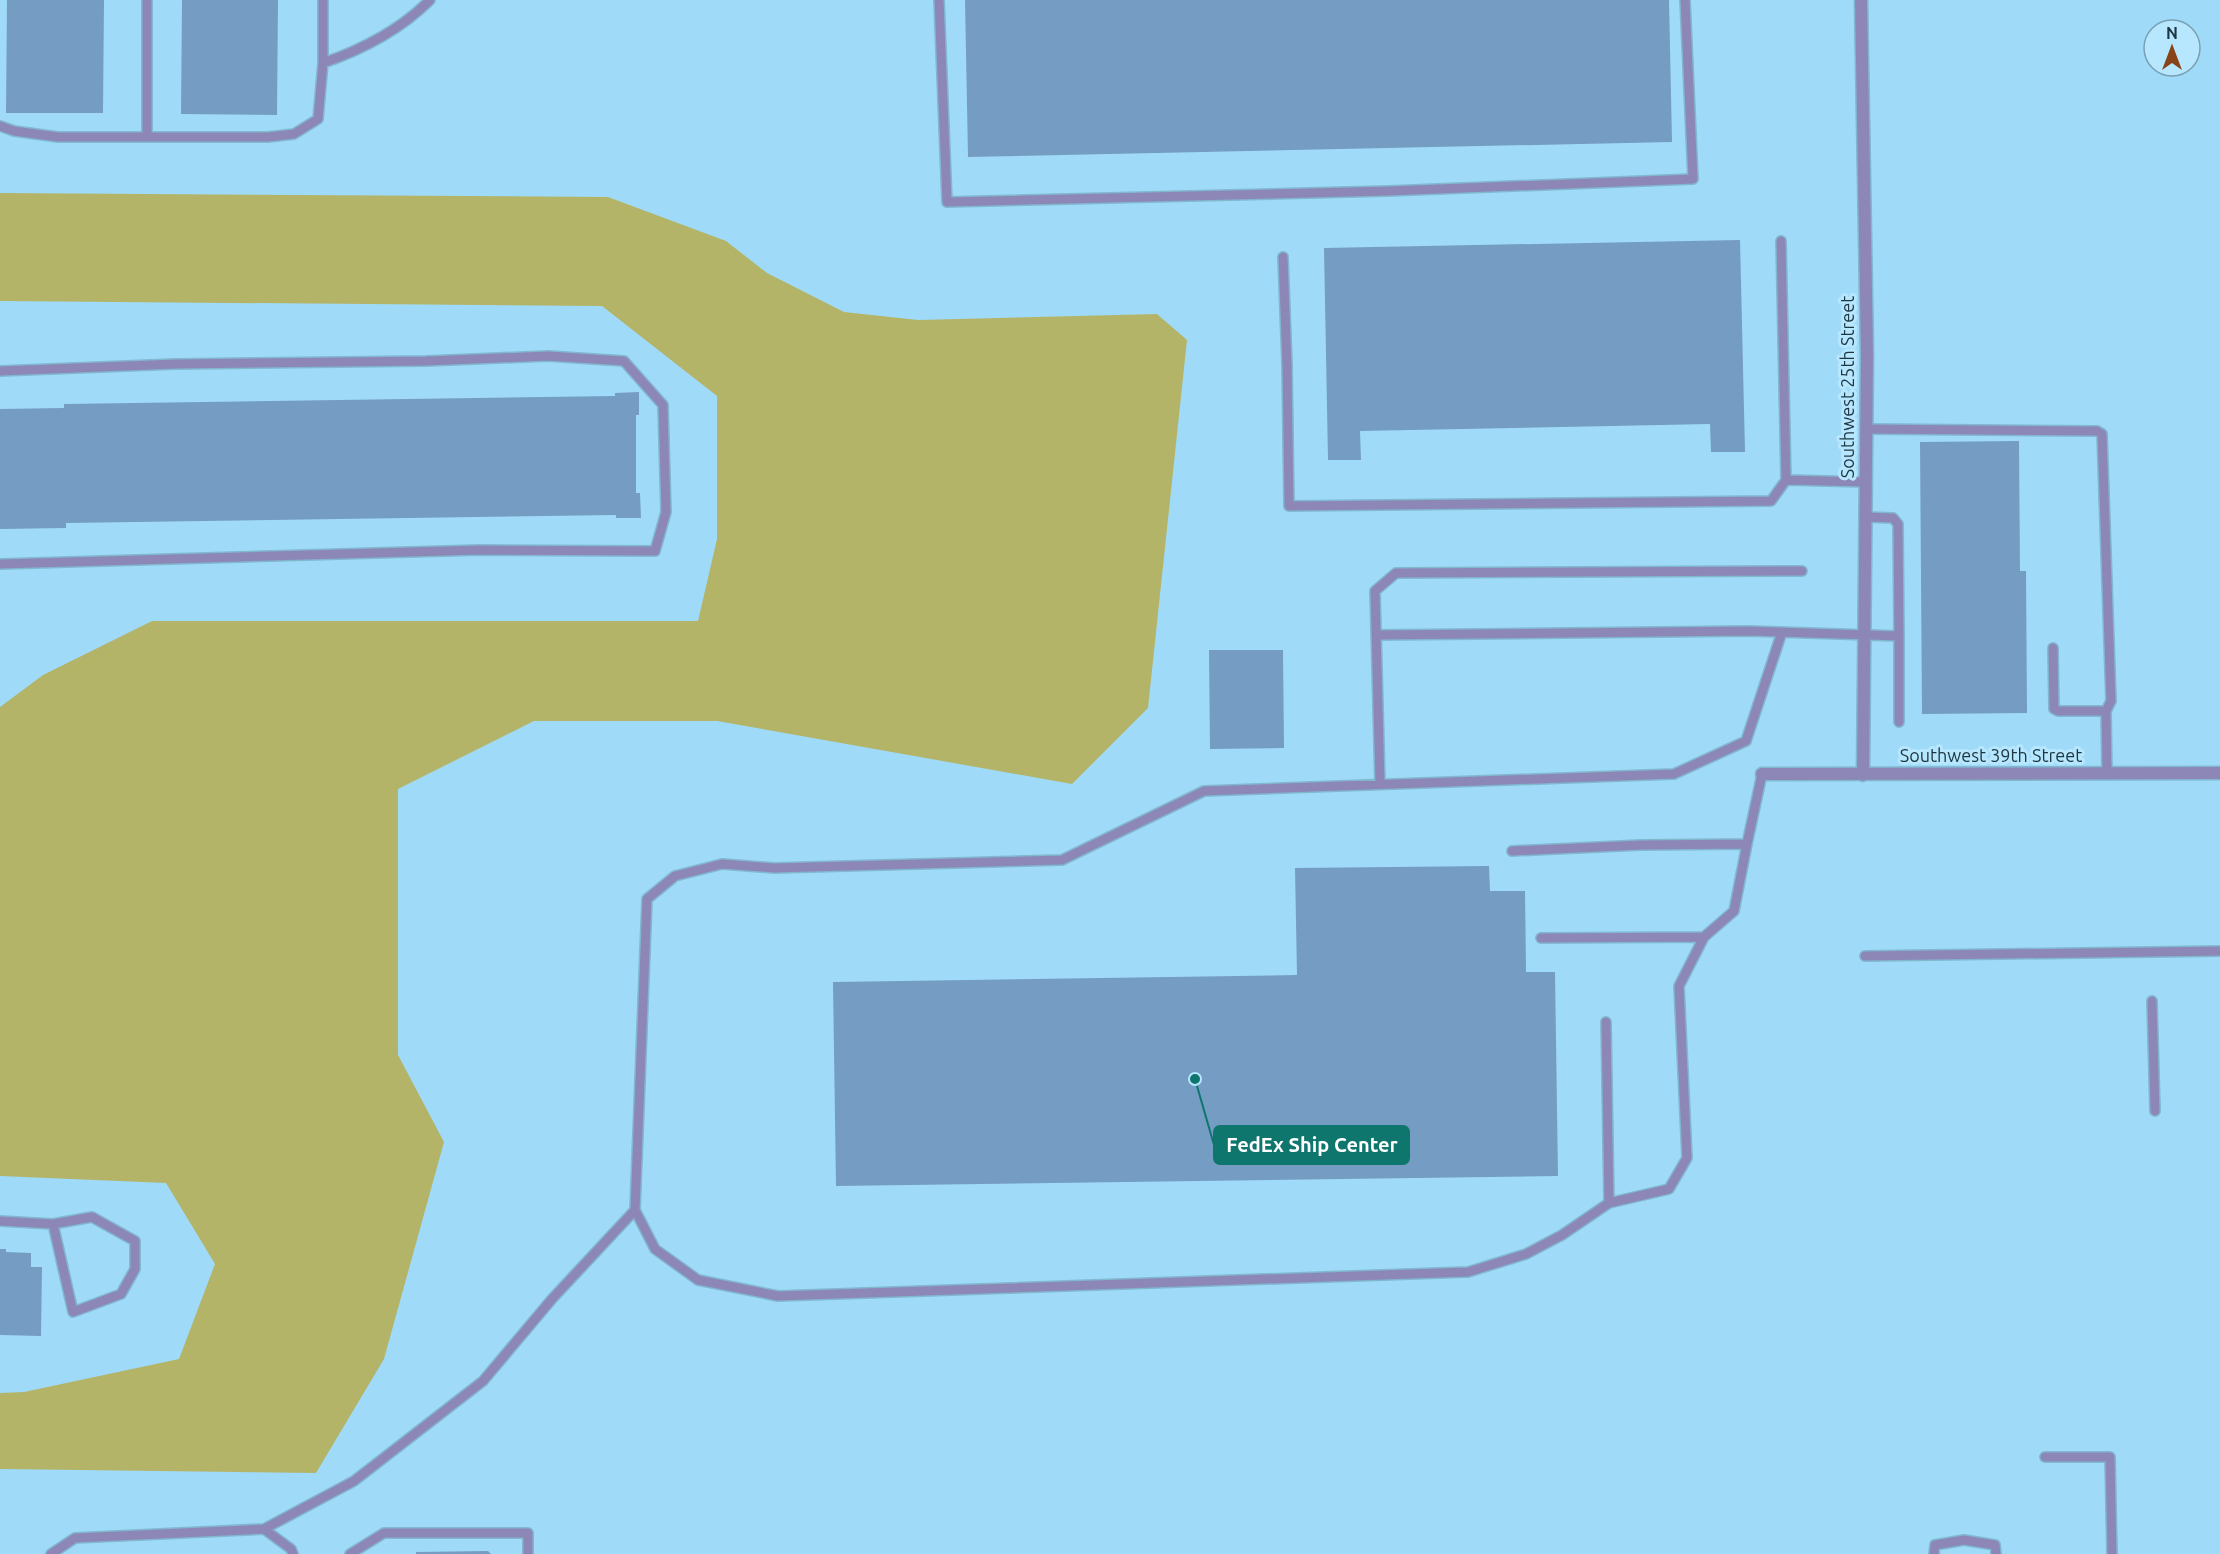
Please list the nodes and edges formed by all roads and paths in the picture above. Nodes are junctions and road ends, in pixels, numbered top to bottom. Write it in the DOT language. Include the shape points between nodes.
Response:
graph roads {
  1 [pos="147,0"];
  2 [pos="323,0"];
  3 [pos="430,0"];
  4 [pos="939,0"];
  5 [pos="1685,0"];
  6 [pos="1861,0"];
  7 [pos="323,63"];
  8 [pos="0,126"];
  9 [pos="147,137"];
  10 [pos="1781,241"];
  11 [pos="1283,257"];
  12 [pos="0,371"];
  13 [pos="1866,429"];
  14 [pos="1786,480"];
  15 [pos="1866,482"];
  16 [pos="1866,517"];
  17 [pos="0,564"];
  18 [pos="1802,571"];
  19 [pos="1782,632"];
  20 [pos="1376,635"];
  21 [pos="1865,635"];
  22 [pos="1899,636"];
  23 [pos="2053,648"];
  24 [pos="2106,711"];
  25 [pos="1899,722"];
  26 [pos="2107,773"];
  27 [pos="2220,773"];
  28 [pos="1762,774"];
  29 [pos="1863,775"];
  30 [pos="1380,784"];
  31 [pos="1747,844"];
  32 [pos="1512,851"];
  33 [pos="1704,937"];
  34 [pos="1541,938"];
  35 [pos="2220,951"];
  36 [pos="1865,956"];
  37 [pos="2152,1001"];
  38 [pos="1606,1022"];
  39 [pos="2155,1111"];
  40 [pos="1609,1203"];
  41 [pos="635,1210"];
  42 [pos="0,1221"];
  43 [pos="53,1224"];
  44 [pos="2045,1457"];
  45 [pos="264,1528"];
  46 [pos="51,1554"];
  47 [pos="293,1554"];
  48 [pos="350,1554"];
  49 [pos="528,1554"];
  50 [pos="1934,1554"];
  51 [pos="1996,1554"];
  52 [pos="2112,1554"];
  1 -- 9 [label="lane"];
  2 -- 7 [label="lane"];
  3 -- 7 [label="lane" via="414,16 348,55"];
  4 -- 5 [label="lane" via="948,202 1388,191 1693,178"];
  6 -- 13 [label="street, Southwest 25th Street"];
  7 -- 9 [label="lane" via="318,119 294,134"];
  8 -- 9 [label="lane" via="58,137"];
  10 -- 14 [label="lane"];
  11 -- 14 [label="lane" via="1289,506 1771,501"];
  12 -- 17 [label="lane" via="548,356 624,361 663,405 666,512 655,551 479,550"];
  13 -- 15 [label="street, Southwest 25th Street"];
  13 -- 24 [label="lane" via="2102,434 2111,701"];
  14 -- 15 [label="lane"];
  15 -- 16 [label="street, Southwest 25th Street"];
  16 -- 21 [label="street, Southwest 25th Street"];
  16 -- 22 [label="lane" via="1893,518 1898,524"];
  18 -- 20 [label="lane" via="1396,573 1375,591"];
  19 -- 20 [label="lane"];
  19 -- 21 [label="lane"];
  19 -- 30 [label="lane" via="1746,741 1674,774"];
  20 -- 30 [label="lane"];
  21 -- 22 [label="lane"];
  21 -- 29 [label="street, Southwest 25th Street"];
  22 -- 25 [label="lane"];
  23 -- 24 [label="lane" via="2055,709"];
  24 -- 26 [label="lane"];
  26 -- 27 [label="street, Southwest 39th Street"];
  26 -- 29 [label="street, Southwest 39th Street"];
  28 -- 29 [label="street, Southwest 39th Street"];
  28 -- 31 [label="lane"];
  30 -- 41 [label="lane" via="1204,791 1062,860 774,868 722,864 675,876 647,899"];
  31 -- 32 [label="lane"];
  31 -- 33 [label="lane" via="1734,911"];
  33 -- 34 [label="lane"];
  33 -- 40 [label="lane" via="1679,986 1687,1158 1669,1189"];
  35 -- 36 [label="lane"];
  37 -- 39 [label="lane"];
  38 -- 40 [label="lane"];
  40 -- 41 [label="lane" via="1526,1254 1468,1272 778,1296 699,1280 655,1249"];
  41 -- 45 [label="lane" via="483,1381 354,1481"];
  42 -- 43 [label="lane"];
  43 -- 43 [label="lane" via="92,1217 135,1240 135,1269 121,1294 73,1312"];
  44 -- 52 [label="lane" via="2110,1457"];
  45 -- 46 [label="lane" via="75,1538"];
  45 -- 47 [label="lane"];
  48 -- 49 [label="lane" via="384,1533 528,1533"];
  50 -- 51 [label="lane" via="1935,1545 1964,1540 1995,1545"];
}
